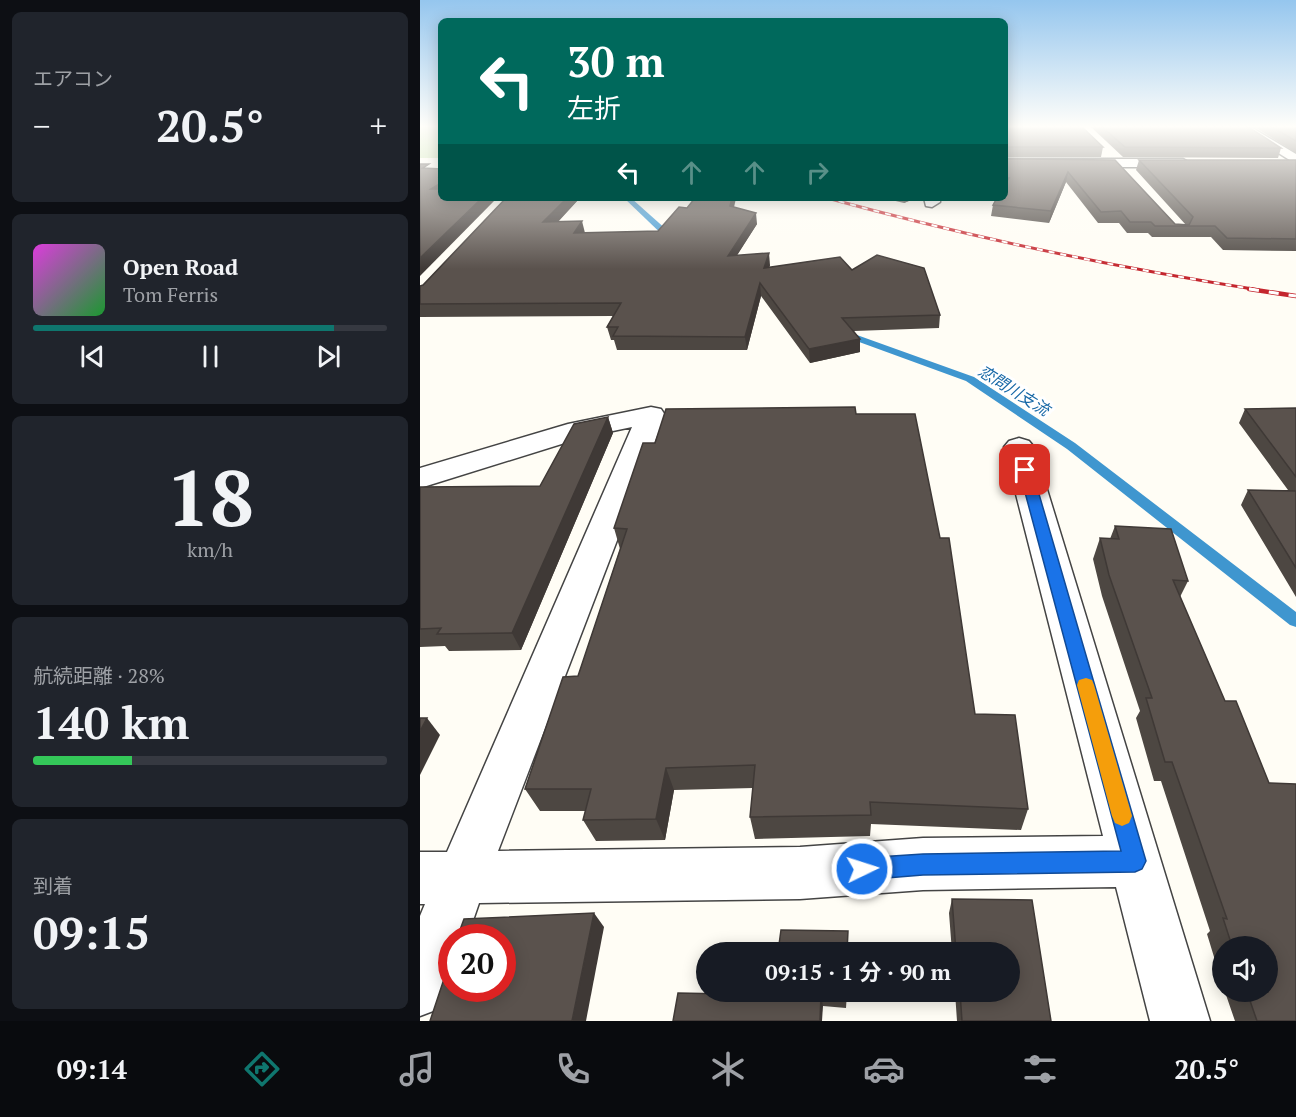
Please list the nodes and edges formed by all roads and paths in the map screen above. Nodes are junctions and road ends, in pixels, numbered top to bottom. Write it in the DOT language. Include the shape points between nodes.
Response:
graph roads {
  1 [pos="1127,174"];
  2 [pos="1133,180"];
  3 [pos="1019,447"];
  4 [pos="420,478"];
  5 [pos="1135,861"];
  6 [pos="441,877"];
  7 [pos="420,987"];
  8 [pos="1180,1021"];
  1 -- 2 [label="street"];
  3 -- 5 [label="street"];
  4 -- 6 [label="street" via="578,430 651,415"];
  5 -- 6 [label="street" via="923,864 800,873"];
  5 -- 8 [label="street"];
  6 -- 7 [label="street"];
}
